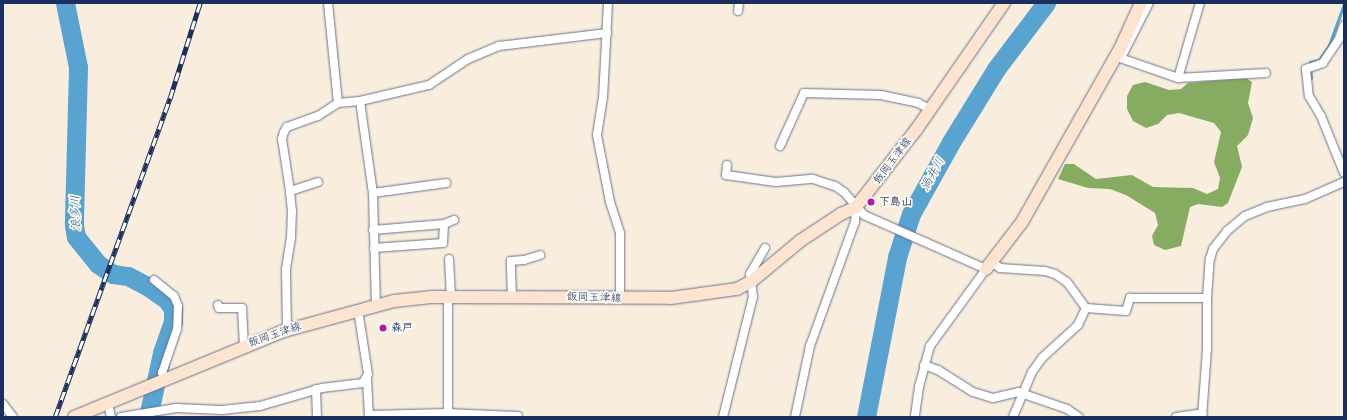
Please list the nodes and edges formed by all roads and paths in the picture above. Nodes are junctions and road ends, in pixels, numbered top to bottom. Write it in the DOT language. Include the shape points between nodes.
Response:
graph roads {
  1 [pos="328,3"];
  2 [pos="608,3"];
  3 [pos="1004,3"];
  4 [pos="1141,3"];
  5 [pos="1148,3"];
  6 [pos="1200,3"];
  7 [pos="1344,25"];
  8 [pos="607,33"];
  9 [pos="1120,58"];
  10 [pos="1266,73"];
  11 [pos="1103,78"];
  12 [pos="1178,78"];
  13 [pos="360,101"];
  14 [pos="338,103"];
  15 [pos="930,109"];
  16 [pos="780,146"];
  17 [pos="727,165"];
  18 [pos="1344,172"];
  19 [pos="318,182"];
  20 [pos="1344,182"];
  21 [pos="446,183"];
  22 [pos="290,191"];
  23 [pos="374,193"];
  24 [pos="860,211"];
  25 [pos="454,220"];
  26 [pos="444,224"];
  27 [pos="373,230"];
  28 [pos="374,248"];
  29 [pos="765,248"];
  30 [pos="540,255"];
  31 [pos="449,259"];
  32 [pos="989,265"];
  33 [pos="154,280"];
  34 [pos="752,281"];
  35 [pos="449,297"];
  36 [pos="512,298"];
  37 [pos="1207,298"];
  38 [pos="620,300"];
  39 [pos="218,305"];
  40 [pos="376,306"];
  41 [pos="1086,308"];
  42 [pos="358,310"];
  43 [pos="287,330"];
  44 [pos="244,346"];
  45 [pos="924,365"];
  46 [pos="163,379"];
  47 [pos="367,379"];
  48 [pos="316,389"];
  49 [pos="1022,394"];
  50 [pos="108,403"];
  51 [pos="3,404"];
  52 [pos="448,415"];
  53 [pos="1202,415"];
  54 [pos="518,416"];
  55 [pos="13,417"];
  56 [pos="74,417"];
  57 [pos="112,417"];
  58 [pos="121,417"];
  59 [pos="317,417"];
  60 [pos="723,417"];
  61 [pos="795,417"];
  62 [pos="915,417"];
  63 [pos="1013,417"];
  64 [pos="1079,417"];
  65 [pos="1176,417"];
  1 -- 14 [label="street"];
  2 -- 8 [label="street"];
  3 -- 15 [label="main road, 飯岡玉津線"];
  4 -- 11 [label="main road"];
  5 -- 9 [label="street"];
  6 -- 12 [label="street"];
  7 -- 18 [label="street" via="1339,39 1323,63 1306,69 1309,96 1321,116"];
  8 -- 13 [label="street" via="499,46 468,59 429,85"];
  8 -- 38 [label="street" via="598,135 610,202 620,233"];
  9 -- 11 [label="street"];
  9 -- 12 [label="street"];
  10 -- 12 [label="street"];
  11 -- 32 [label="main road" via="1022,222"];
  13 -- 14 [label="street"];
  13 -- 23 [label="street"];
  14 -- 22 [label="street" via="318,116 287,127 284,132 282,139"];
  15 -- 16 [label="street" via="918,103 881,94 804,93"];
  15 -- 24 [label="main road, 飯岡玉津線"];
  17 -- 24 [label="street" via="726,175 776,182 813,179 834,186 844,192"];
  19 -- 22 [label="street"];
  20 -- 37 [label="street" via="1305,199 1254,211 1237,222 1214,249 1210,259"];
  21 -- 23 [label="street"];
  22 -- 43 [label="street" via="292,218 286,269"];
  23 -- 27 [label="street"];
  24 -- 32 [label="street" via="934,246"];
  24 -- 34 [label="main road, 飯岡玉津線" via="841,214 800,241"];
  24 -- 61 [label="street" via="810,346"];
  25 -- 26 [label="street"];
  26 -- 27 [label="street"];
  26 -- 28 [label="street" via="444,243"];
  27 -- 28 [label="street"];
  28 -- 40 [label="street"];
  29 -- 34 [label="street" via="750,274"];
  30 -- 36 [label="street" via="511,261"];
  31 -- 35 [label="street"];
  32 -- 41 [label="street" via="1000,268 1045,270 1055,274 1067,282"];
  32 -- 45 [label="street" via="930,346"];
  33 -- 46 [label="street" via="174,296 178,306 177,329 162,372"];
  34 -- 38 [label="main road, 飯岡玉津線" via="724,292"];
  34 -- 60 [label="street" via="753,297"];
  35 -- 36 [label="main road, 飯岡玉津線"];
  35 -- 40 [label="main road, 飯岡玉津線" via="413,298"];
  35 -- 52 [label="street"];
  36 -- 38 [label="main road, 飯岡玉津線"];
  37 -- 41 [label="street" via="1130,298 1126,311"];
  37 -- 53 [label="street" via="1208,349"];
  39 -- 44 [label="street" via="219,308 242,308"];
  40 -- 42 [label="main road, 飯岡玉津線"];
  41 -- 49 [label="street" via="1078,325 1042,358"];
  42 -- 43 [label="main road, 飯岡玉津線"];
  42 -- 47 [label="street"];
  43 -- 44 [label="main road, 飯岡玉津線"];
  44 -- 46 [label="main road, 飯岡玉津線"];
  45 -- 49 [label="street" via="938,370 972,392 993,398 1013,392"];
  45 -- 62 [label="street"];
  46 -- 50 [label="main road, 飯岡玉津線"];
  47 -- 48 [label="street" via="363,383"];
  47 -- 52 [label="street" via="370,415"];
  48 -- 58 [label="street" via="246,408 153,411"];
  48 -- 59 [label="street"];
  49 -- 63 [label="street"];
  49 -- 64 [label="street" via="1067,409"];
  50 -- 56 [label="main road, 飯岡玉津線"];
  50 -- 57 [label="street"];
  51 -- 55 [label="street"];
  52 -- 54 [label="street"];
  53 -- 65 [label="street"];
}
